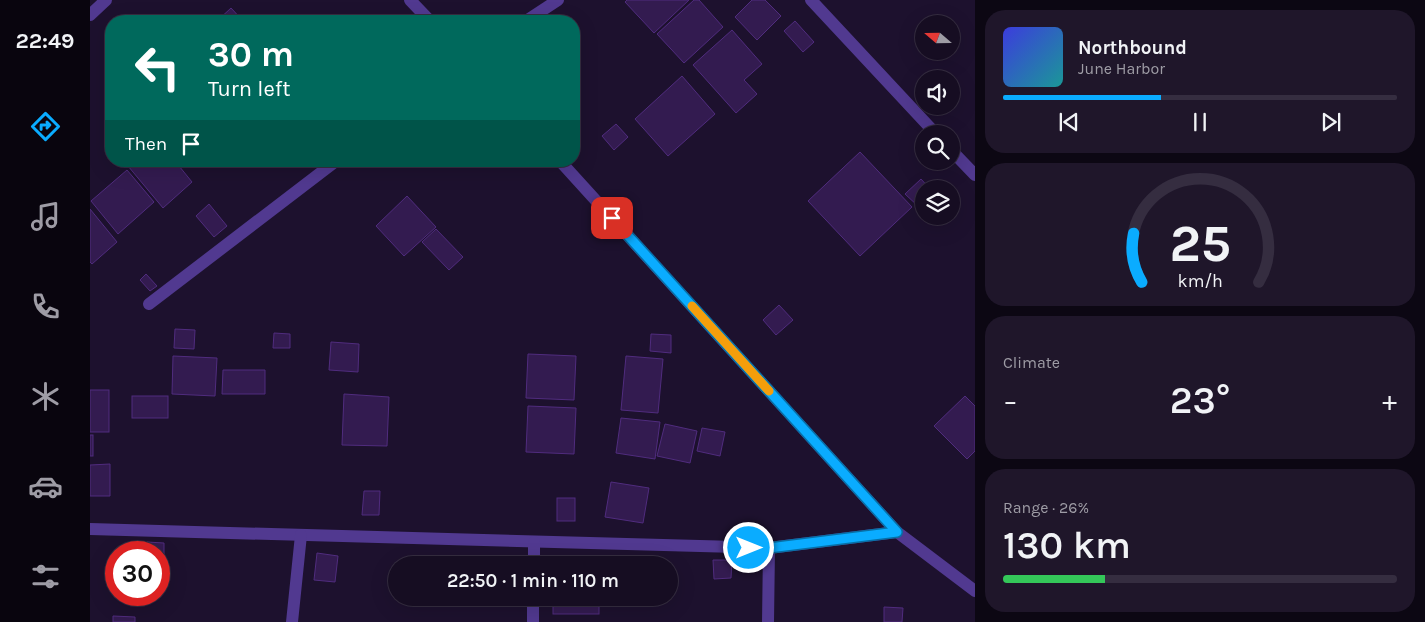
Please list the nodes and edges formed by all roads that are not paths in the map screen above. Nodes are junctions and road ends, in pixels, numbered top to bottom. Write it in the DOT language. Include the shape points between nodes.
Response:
graph roads {
  1 [pos="106,0"];
  2 [pos="410,0"];
  3 [pos="558,0"];
  4 [pos="810,0"];
  5 [pos="90,15"];
  6 [pos="424,15"];
  7 [pos="535,15"];
  8 [pos="928,125"];
  9 [pos="960,159"];
  10 [pos="328,167"];
  11 [pos="565,167"];
  12 [pos="975,175"];
  13 [pos="149,304"];
  14 [pos="90,530"];
  15 [pos="897,532"];
  16 [pos="301,535"];
  17 [pos="534,542"];
  18 [pos="769,548"];
  19 [pos="534,556"];
  20 [pos="975,592"];
  21 [pos="533,606"];
  22 [pos="292,622"];
  23 [pos="533,622"];
  24 [pos="768,622"];
  1 -- 5 [label="street"];
  2 -- 6 [label="street"];
  3 -- 7 [label="street"];
  4 -- 8 [label="street"];
  9 -- 12 [label="street"];
  10 -- 13 [label="street"];
  11 -- 15 [label="street"];
  14 -- 16 [label="street"];
  15 -- 18 [label="street"];
  15 -- 20 [label="street"];
  16 -- 17 [label="street"];
  16 -- 22 [label="street"];
  17 -- 18 [label="street"];
  17 -- 19 [label="street"];
  18 -- 24 [label="street"];
  21 -- 23 [label="street"];
}
